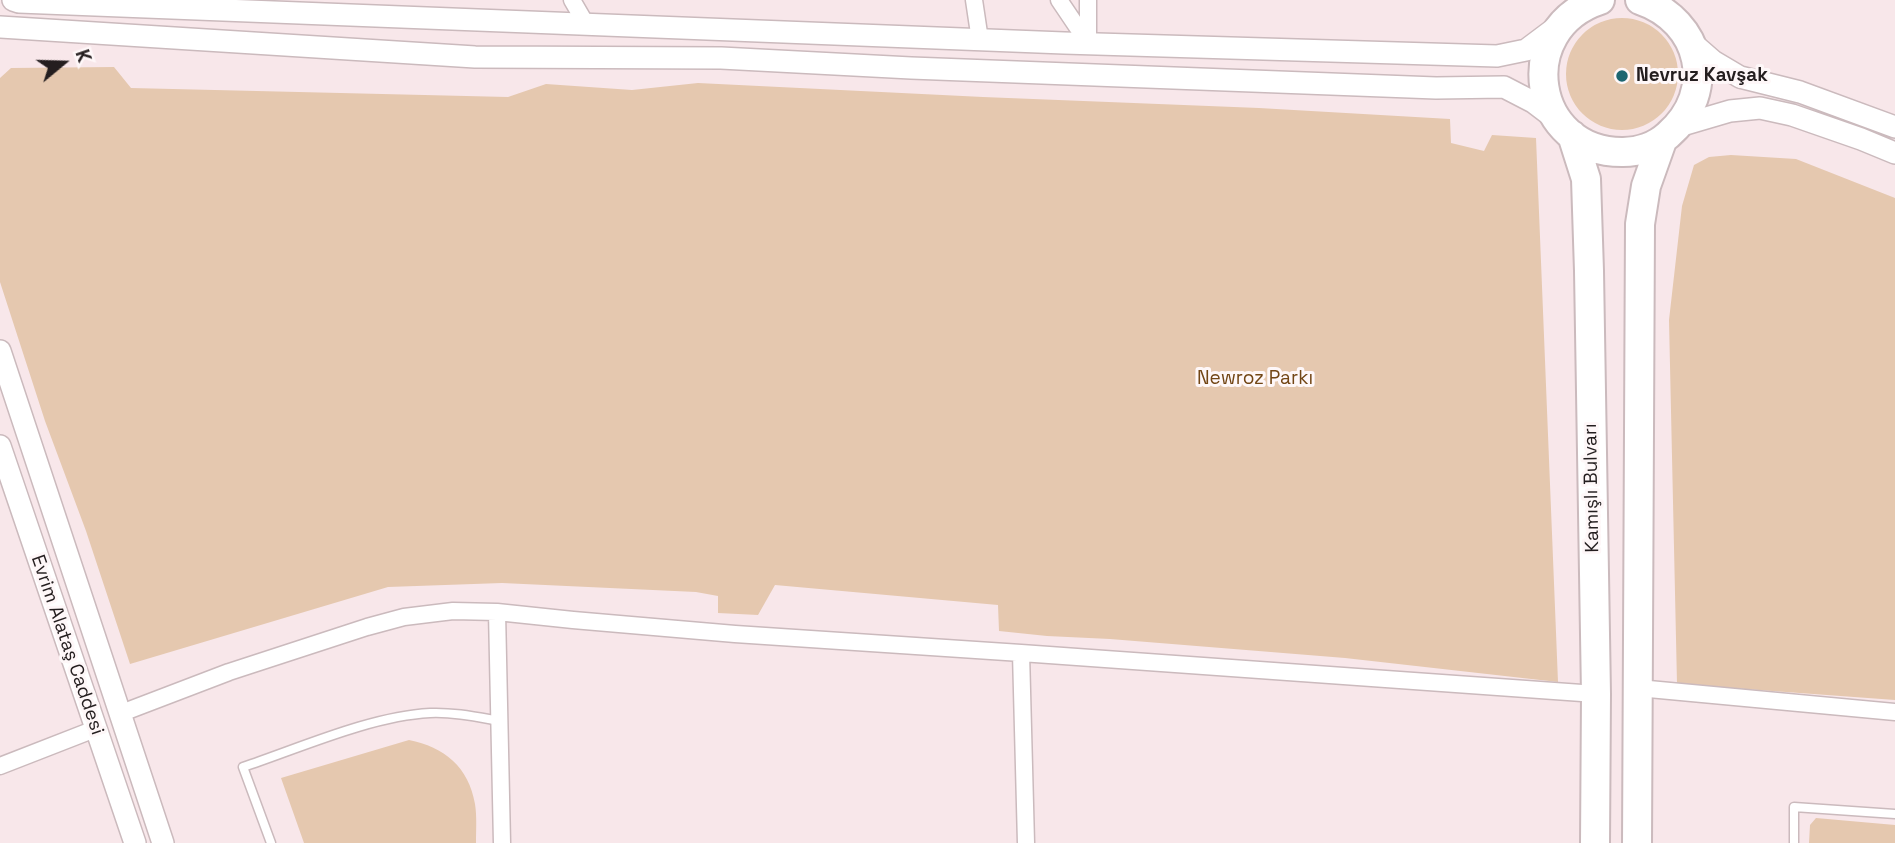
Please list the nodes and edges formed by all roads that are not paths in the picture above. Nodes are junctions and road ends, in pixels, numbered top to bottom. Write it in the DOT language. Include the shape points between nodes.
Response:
graph roads {
  1 [pos="13,0"];
  2 [pos="572,0"];
  3 [pos="974,0"];
  4 [pos="1059,0"];
  5 [pos="1088,0"];
  6 [pos="1600,0"];
  7 [pos="1650,2"];
  8 [pos="283,6"];
  9 [pos="1572,10"];
  10 [pos="586,24"];
  11 [pos="0,27"];
  12 [pos="980,40"];
  13 [pos="1690,41"];
  14 [pos="1088,43"];
  15 [pos="1895,127"];
  16 [pos="1565,128"];
  17 [pos="1670,133"];
  18 [pos="1895,153"];
  19 [pos="0,351"];
  20 [pos="0,446"];
  21 [pos="497,612"];
  22 [pos="1021,653"];
  23 [pos="1638,688"];
  24 [pos="1596,694"];
  25 [pos="1895,712"];
  26 [pos="120,715"];
  27 [pos="500,721"];
  28 [pos="95,729"];
  29 [pos="0,766"];
  30 [pos="1895,814"];
  31 [pos="135,843"];
  32 [pos="163,843"];
  33 [pos="271,843"];
  34 [pos="502,843"];
  35 [pos="1026,843"];
  36 [pos="1595,843"];
  37 [pos="1637,843"];
  38 [pos="1794,843"];
  1 -- 8 [label="main road"];
  2 -- 10 [label="street"];
  3 -- 12 [label="street"];
  4 -- 14 [label="street"];
  5 -- 14 [label="street"];
  6 -- 9 [label="highway"];
  7 -- 13 [label="highway" via="1676,20"];
  8 -- 10 [label="main road"];
  9 -- 14 [label="main road" via="1526,50 1497,56"];
  9 -- 16 [label="highway, Kamışlı Bulvarı" via="1551,40 1544,64 1544,89"];
  10 -- 12 [label="main road"];
  11 -- 16 [label="main road" via="475,57 721,58 1436,88 1504,87"];
  12 -- 14 [label="main road"];
  13 -- 15 [label="main road" via="1740,77 1800,92"];
  13 -- 17 [label="highway" via="1698,65 1697,87 1691,108"];
  16 -- 17 [label="highway" via="1588,145 1626,152 1644,149"];
  16 -- 24 [label="highway, Kamışlı Bulvarı" via="1586,179"];
  17 -- 18 [label="main road" via="1730,111 1760,108"];
  17 -- 23 [label="highway" via="1646,186 1640,224"];
  19 -- 26 [label="main road"];
  20 -- 28 [label="main road, Evrim Alataş Caddesi"];
  21 -- 22 [label="street"];
  21 -- 26 [label="street" via="453,611 367,627 229,672"];
  21 -- 27 [label="street"];
  22 -- 24 [label="street"];
  22 -- 35 [label="street"];
  23 -- 25 [label="street"];
  23 -- 37 [label="highway"];
  24 -- 36 [label="highway, Kamışlı Bulvarı"];
  26 -- 32 [label="main road"];
  27 -- 33 [label="lane" via="432,713 401,716 243,768"];
  27 -- 34 [label="street"];
  28 -- 29 [label="street"];
  28 -- 31 [label="main road, Evrim Alataş Caddesi"];
  30 -- 38 [label="lane" via="1794,807"];
}
